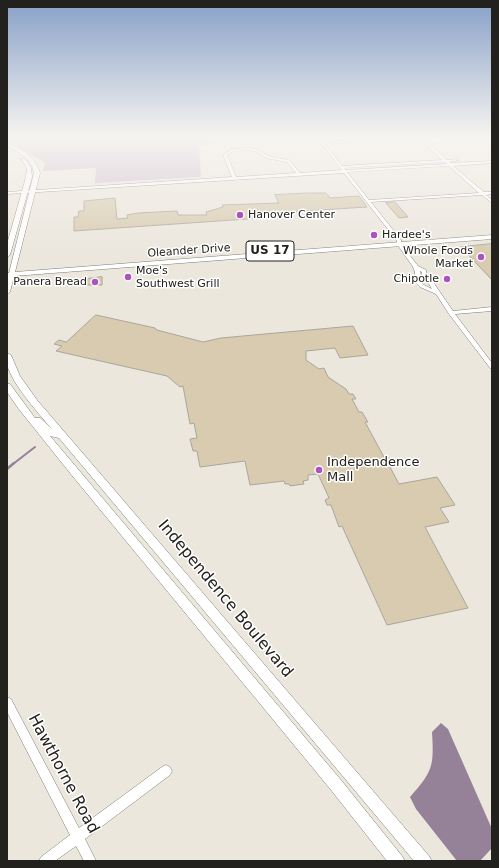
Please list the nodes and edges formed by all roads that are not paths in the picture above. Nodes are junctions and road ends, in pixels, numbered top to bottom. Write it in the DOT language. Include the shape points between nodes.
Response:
graph roads {
  1 [pos="30,177"];
  2 [pos="36,177"];
  3 [pos="275,177"];
  4 [pos="350,177"];
  5 [pos="464,177"];
  6 [pos="235,179"];
  7 [pos="25,192"];
  8 [pos="33,192"];
  9 [pos="492,192"];
  10 [pos="7,193"];
  11 [pos="482,193"];
  12 [pos="369,201"];
  13 [pos="492,202"];
  14 [pos="492,233"];
  15 [pos="492,237"];
  16 [pos="399,243"];
  17 [pos="7,255"];
  18 [pos="10,273"];
  19 [pos="7,292"];
  20 [pos="492,309"];
  21 [pos="451,313"];
  22 [pos="7,355"];
  23 [pos="492,367"];
  24 [pos="7,386"];
  25 [pos="21,406"];
  26 [pos="62,436"];
  27 [pos="7,702"];
  28 [pos="166,771"];
  29 [pos="78,837"];
  30 [pos="45,861"];
  31 [pos="90,861"];
  32 [pos="397,861"];
  33 [pos="424,861"];
  1 -- 7 [label="main road"];
  2 -- 8 [label="main road"];
  3 -- 6 [label="street"];
  4 -- 12 [label="street"];
  5 -- 11 [label="street"];
  6 -- 8 [label="street"];
  7 -- 8 [label="street"];
  7 -- 10 [label="street"];
  7 -- 17 [label="main road"];
  8 -- 18 [label="main road"];
  9 -- 11 [label="street"];
  11 -- 12 [label="street"];
  11 -- 13 [label="street"];
  12 -- 16 [label="street"];
  14 -- 16 [label="main road, Oleander Drive / US 17"];
  15 -- 16 [label="main road, Oleander Drive / US 17"];
  16 -- 18 [label="main road, Oleander Drive / US 17"];
  16 -- 21 [label="street" via="416,267 424,271 425,279 431,283"];
  18 -- 19 [label="main road"];
  20 -- 21 [label="street"];
  21 -- 23 [label="street"];
  22 -- 26 [label="main road, Independence Boulevard" via="21,385"];
  24 -- 25 [label="main road"];
  25 -- 26 [label="main road" via="52,434"];
  25 -- 32 [label="main road"];
  26 -- 33 [label="main road, Independence Boulevard"];
  27 -- 29 [label="street, Hawthorne Road"];
  28 -- 29 [label="street"];
  29 -- 30 [label="street"];
  29 -- 31 [label="street, Hawthorne Road"];
}
